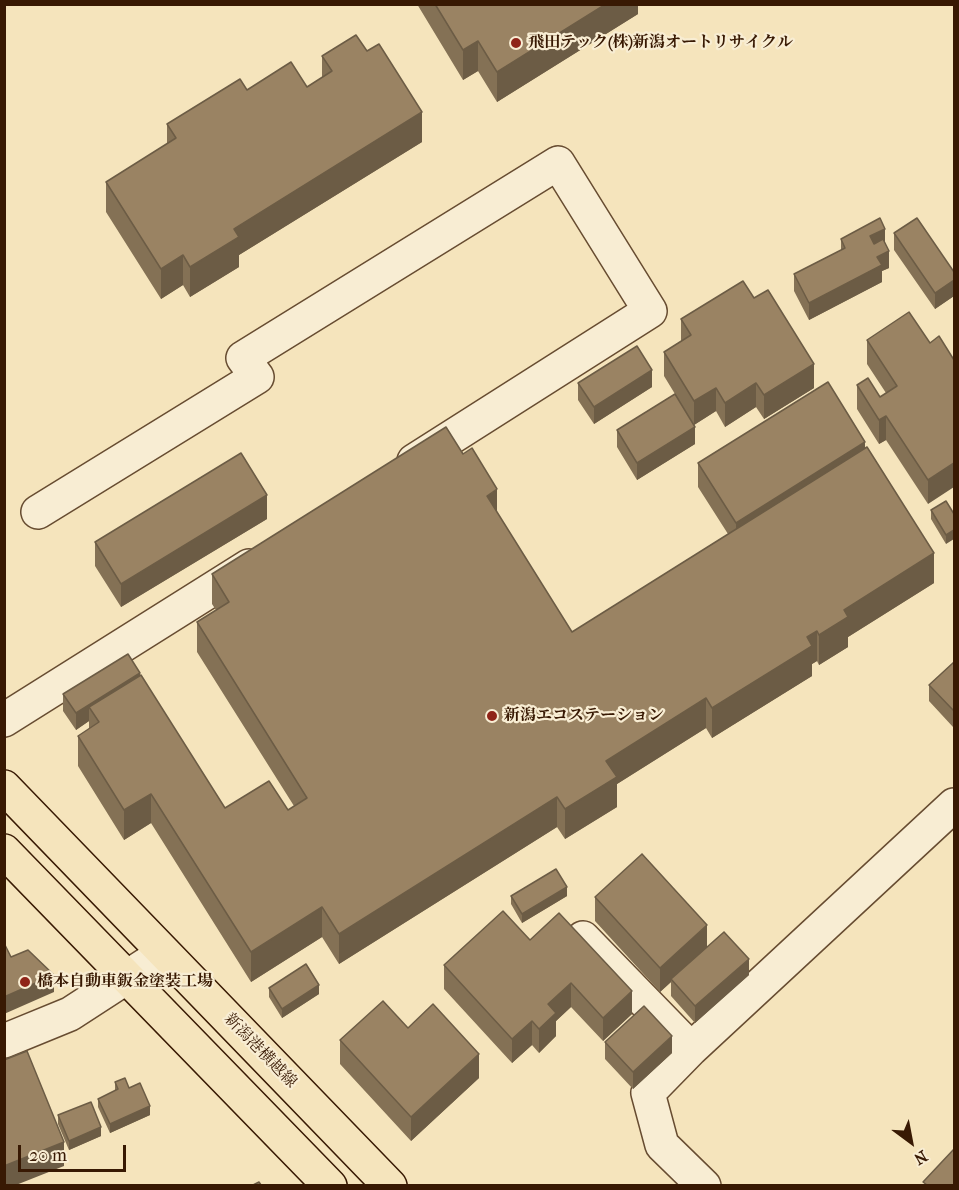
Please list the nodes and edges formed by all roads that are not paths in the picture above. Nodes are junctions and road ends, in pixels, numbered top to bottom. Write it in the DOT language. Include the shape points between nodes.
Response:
graph roads {
  1 [pos="388,478"];
  2 [pos="38,512"];
  3 [pos="277,548"];
  4 [pos="4,720"];
  5 [pos="4,787"];
  6 [pos="954,805"];
  7 [pos="4,851"];
  8 [pos="583,938"];
  9 [pos="165,953"];
  10 [pos="128,977"];
  11 [pos="4,1041"];
  12 [pos="691,1049"];
  13 [pos="330,1185"];
  14 [pos="390,1185"];
  15 [pos="704,1185"];
  1 -- 2 [label="street" via="650,311 558,163 243,358 257,377"];
  3 -- 4 [label="street"];
  5 -- 9 [label="main road, 新潟港横越線"];
  6 -- 12 [label="street"];
  7 -- 10 [label="main road"];
  8 -- 12 [label="street"];
  9 -- 10 [label="street"];
  9 -- 14 [label="main road, 新潟港横越線"];
  10 -- 11 [label="street" via="70,1014"];
  10 -- 13 [label="main road"];
  12 -- 15 [label="street" via="648,1093 662,1145"];
}
